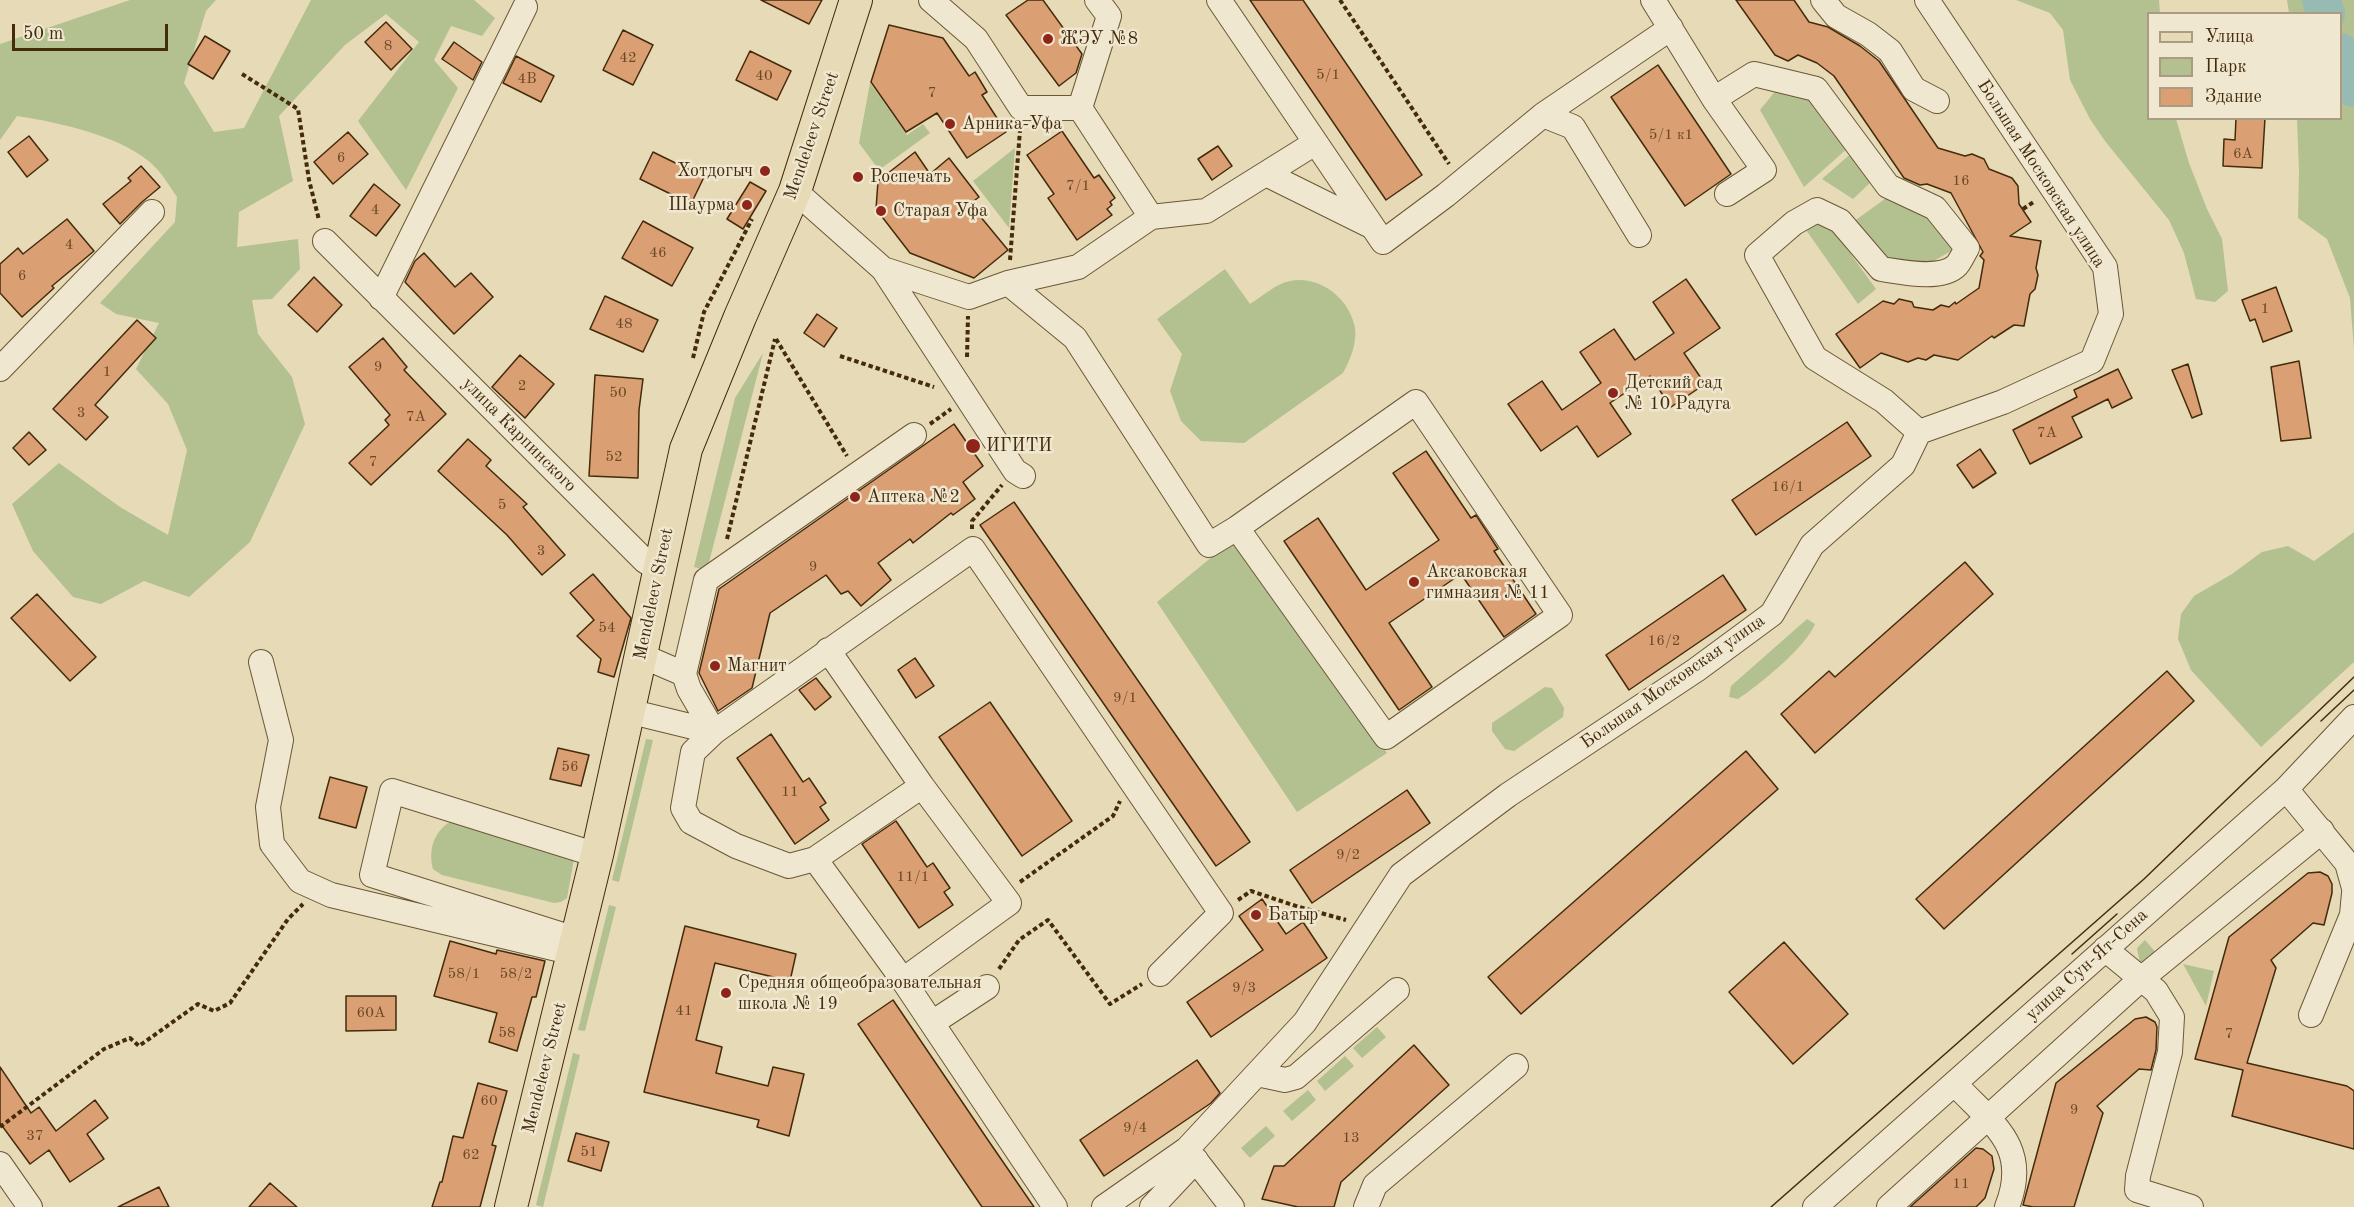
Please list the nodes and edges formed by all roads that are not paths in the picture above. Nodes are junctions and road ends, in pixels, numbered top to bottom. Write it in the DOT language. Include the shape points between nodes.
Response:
graph roads {
  1 [pos="856,0"];
  2 [pos="931,0"];
  3 [pos="1097,0"];
  4 [pos="1219,0"];
  5 [pos="1653,0"];
  6 [pos="1823,0"];
  7 [pos="1927,0"];
  8 [pos="525,7"];
  9 [pos="1671,28"];
  10 [pos="1714,99"];
  11 [pos="1937,101"];
  12 [pos="1080,108"];
  13 [pos="1543,115"];
  14 [pos="1315,142"];
  15 [pos="1266,174"];
  16 [pos="795,191"];
  17 [pos="1727,194"];
  18 [pos="152,212"];
  19 [pos="1151,217"];
  20 [pos="1372,227"];
  21 [pos="1639,235"];
  22 [pos="325,241"];
  23 [pos="883,269"];
  24 [pos="1008,284"];
  25 [pos="381,298"];
  26 [pos="0,369"];
  27 [pos="1919,432"];
  28 [pos="914,435"];
  29 [pos="1019,474"];
  30 [pos="1237,528"];
  31 [pos="659,570"];
  32 [pos="828,650"];
  33 [pos="640,655"];
  34 [pos="261,662"];
  35 [pos="684,674"];
  36 [pos="628,711"];
  37 [pos="2354,717"];
  38 [pos="714,732"];
  39 [pos="922,786"];
  40 [pos="2286,789"];
  41 [pos="2322,831"];
  42 [pos="597,855"];
  43 [pos="815,859"];
  44 [pos="2354,888"];
  45 [pos="2354,893"];
  46 [pos="447,898"];
  47 [pos="421,916"];
  48 [pos="575,946"];
  49 [pos="2105,950"];
  50 [pos="1160,974"];
  51 [pos="2141,979"];
  52 [pos="903,980"];
  53 [pos="987,987"];
  54 [pos="1397,990"];
  55 [pos="2311,1014"];
  56 [pos="932,1023"];
  57 [pos="1516,1066"];
  58 [pos="1257,1074"];
  59 [pos="1955,1084"];
  60 [pos="1988,1119"];
  61 [pos="1191,1154"];
  62 [pos="0,1164"];
  63 [pos="30,1207"];
  64 [pos="511,1207"];
  65 [pos="1055,1207"];
  66 [pos="1104,1207"];
  67 [pos="1152,1207"];
  68 [pos="1232,1207"];
  69 [pos="1366,1207"];
  70 [pos="1815,1207"];
  71 [pos="1889,1207"];
  72 [pos="2007,1207"];
  73 [pos="2192,1207"];
  1 -- 16 [label="main road, Mendeleev Street"];
  2 -- 12 [label="street" via="976,39 1021,108"];
  3 -- 12 [label="street" via="1109,16"];
  4 -- 14 [label="street"];
  5 -- 9 [label="street"];
  6 -- 11 [label="street" via="1836,16 1890,51 1914,89"];
  7 -- 27 [label="street, Большая Московская улица" via="2105,267 2111,314 2092,361 2003,402"];
  8 -- 25 [label="street"];
  9 -- 10 [label="street"];
  9 -- 13 [label="street"];
  10 -- 17 [label="street" via="1764,170"];
  10 -- 27 [label="street" via="1754,74 1816,89 1888,186 1935,208 1967,248 1956,266 1938,273 1881,269 1840,221 1817,210 1794,223 1757,255 1815,358 1884,401"];
  12 -- 19 [label="street"];
  13 -- 20 [label="street" via="1383,242"];
  13 -- 21 [label="street" via="1573,127"];
  14 -- 15 [label="street"];
  14 -- 20 [label="street"];
  15 -- 19 [label="street" via="1206,212"];
  15 -- 20 [label="street"];
  16 -- 23 [label="street"];
  16 -- 31 [label="main road, Mendeleev Street" via="686,449"];
  18 -- 26 [label="street"];
  19 -- 24 [label="street" via="1078,267"];
  22 -- 25 [label="street, улица Карпинского"];
  23 -- 24 [label="street" via="969,297"];
  23 -- 29 [label="street"];
  24 -- 30 [label="street" via="1075,338 1209,544"];
  25 -- 31 [label="street, улица Карпинского" via="645,561"];
  27 -- 58 [label="street, Большая Московская улица" via="1903,465 1812,544 1772,614 1696,670 1508,795 1401,875 1305,1022"];
  28 -- 35 [label="street" via="706,580"];
  30 -- 30 [label="street" via="1416,402 1560,615 1386,737"];
  31 -- 33 [label="main road, Mendeleev Street"];
  32 -- 38 [label="street"];
  32 -- 39 [label="street"];
  32 -- 50 [label="street" via="973,549 1221,913"];
  33 -- 35 [label="street"];
  33 -- 36 [label="main road, Mendeleev Street"];
  34 -- 47 [label="street" via="281,740 268,807 272,844 300,881 331,895"];
  35 -- 38 [label="street"];
  36 -- 38 [label="street"];
  36 -- 42 [label="main road, Mendeleev Street"];
  37 -- 40 [label="street, улица Сун-Ят-Сена"];
  38 -- 43 [label="street" via="693,752 683,808 691,822 736,846 789,866"];
  39 -- 43 [label="street"];
  39 -- 52 [label="street" via="1009,903"];
  40 -- 41 [label="street"];
  40 -- 49 [label="street, улица Сун-Ят-Сена"];
  41 -- 44 [label="street" via="2347,863"];
  41 -- 51 [label="street"];
  42 -- 46 [label="street" via="392,791 372,874"];
  42 -- 48 [label="main road, Mendeleev Street"];
  43 -- 52 [label="street"];
  45 -- 55 [label="street" via="2352,915"];
  46 -- 47 [label="street"];
  46 -- 48 [label="street"];
  47 -- 48 [label="street"];
  48 -- 64 [label="main road, Mendeleev Street"];
  49 -- 51 [label="street"];
  49 -- 59 [label="street, улица Сун-Ят-Сена"];
  51 -- 60 [label="street"];
  51 -- 73 [label="street" via="2156,991 2172,1017 2170,1052 2138,1176 2138,1191"];
  52 -- 56 [label="street"];
  53 -- 56 [label="street"];
  54 -- 58 [label="street" via="1296,1077 1285,1080"];
  56 -- 65 [label="street"];
  57 -- 69 [label="street" via="1374,1185"];
  58 -- 61 [label="street, Большая Московская улица"];
  59 -- 60 [label="street"];
  59 -- 70 [label="street, улица Сун-Ят-Сена"];
  60 -- 71 [label="street"];
  60 -- 72 [label="street" via="2007,1140 2015,1166 2013,1192"];
  61 -- 66 [label="street, Большая Московская улица"];
  61 -- 67 [label="street"];
  61 -- 68 [label="street"];
  62 -- 63 [label="street"];
}
